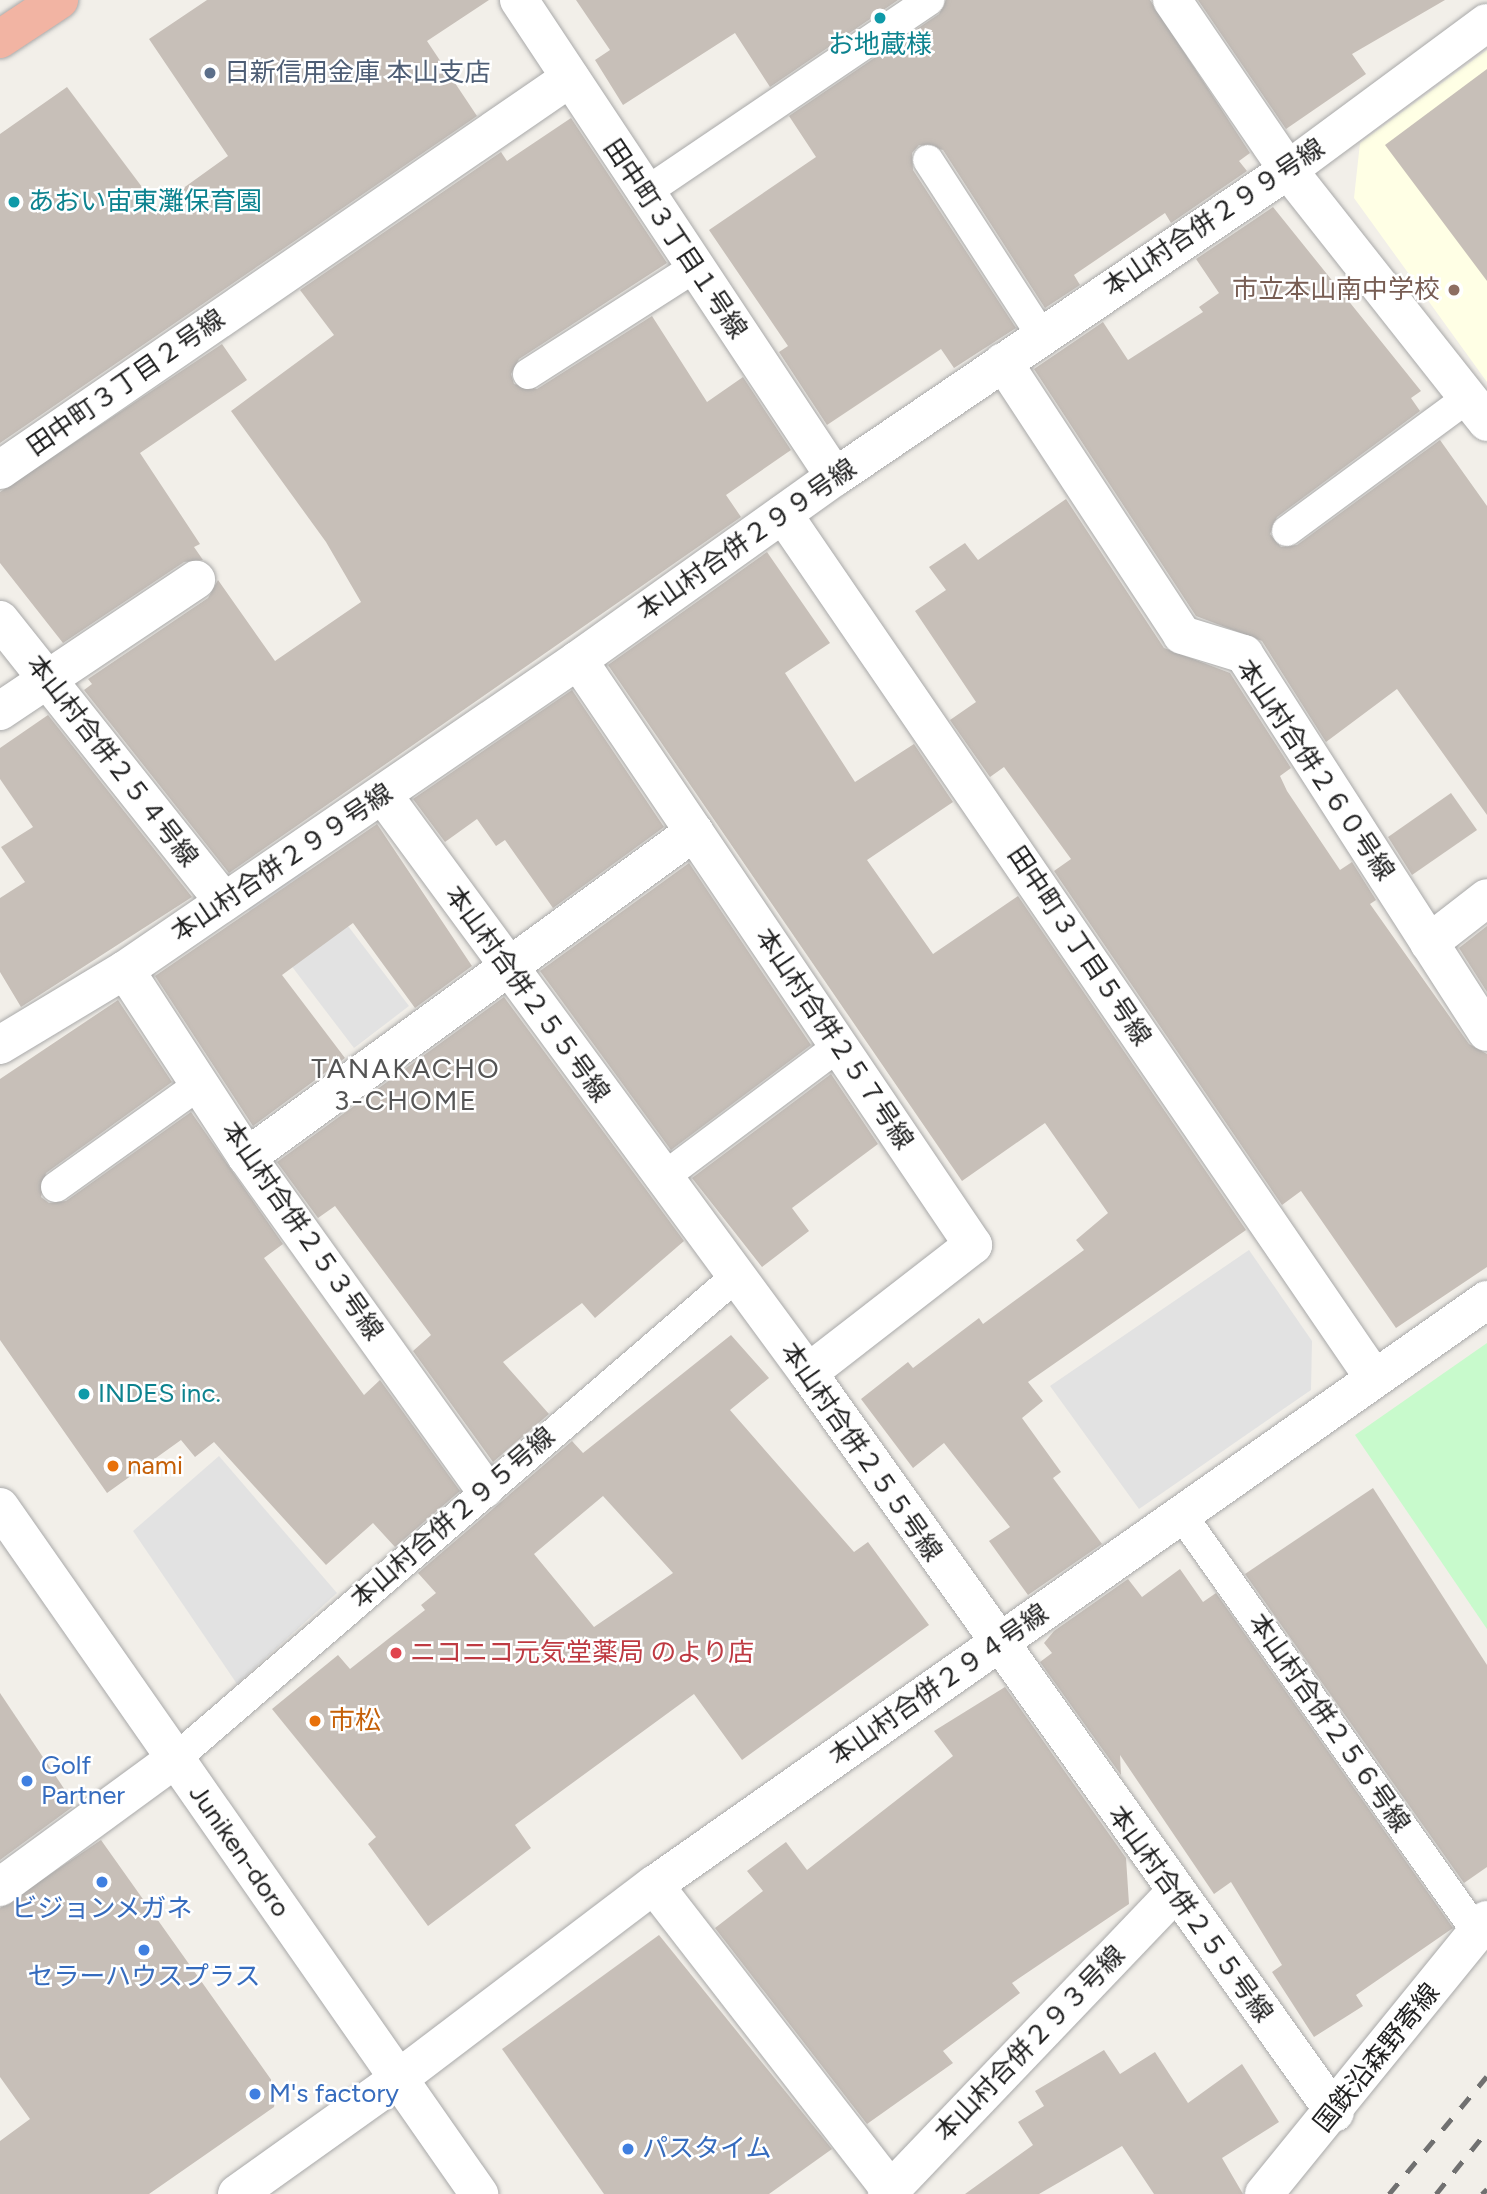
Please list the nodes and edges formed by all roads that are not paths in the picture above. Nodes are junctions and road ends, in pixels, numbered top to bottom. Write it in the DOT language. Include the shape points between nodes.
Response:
graph roads {
  1 [pos="59,0"];
  2 [pos="519,0"];
  3 [pos="929,0"];
  4 [pos="1172,0"];
  5 [pos="1487,23"];
  6 [pos="0,39"];
  7 [pos="570,78"];
  8 [pos="928,160"];
  9 [pos="1288,170"];
  10 [pos="643,194"];
  11 [pos="694,268"];
  12 [pos="1042,335"];
  13 [pos="1003,362"];
  14 [pos="528,374"];
  15 [pos="1478,410"];
  16 [pos="0,470"];
  17 [pos="835,477"];
  18 [pos="783,514"];
  19 [pos="1287,531"];
  20 [pos="195,580"];
  21 [pos="0,620"];
  22 [pos="579,660"];
  23 [pos="47,679"];
  24 [pos="0,711"];
  25 [pos="383,795"];
  26 [pos="694,832"];
  27 [pos="1487,898"];
  28 [pos="224,902"];
  29 [pos="1429,943"];
  30 [pos="508,968"];
  31 [pos="125,970"];
  32 [pos="1487,1032"];
  33 [pos="0,1045"];
  34 [pos="839,1046"];
  35 [pos="200,1084"];
  36 [pos="247,1157"];
  37 [pos="661,1179"];
  38 [pos="56,1188"];
  39 [pos="733,1279"];
  40 [pos="1487,1300"];
  41 [pos="808,1373"];
  42 [pos="1374,1378"];
  43 [pos="485,1489"];
  44 [pos="0,1507"];
  45 [pos="1181,1514"];
  46 [pos="996,1644"];
  47 [pos="175,1759"];
  48 [pos="654,1885"];
  49 [pos="0,1887"];
  50 [pos="1174,1894"];
  51 [pos="1482,1926"];
  52 [pos="398,2079"];
  53 [pos="1335,2113"];
  54 [pos="889,2192"];
  55 [pos="237,2194"];
  56 [pos="480,2194"];
  57 [pos="1264,2194"];
  1 -- 6 [label="highway"];
  2 -- 7 [label="street, 田中町３丁目１号線"];
  3 -- 10 [label="lane"];
  4 -- 9 [label="street"];
  5 -- 9 [label="street, 本山村合併２９９号線"];
  7 -- 10 [label="street, 田中町３丁目１号線"];
  7 -- 16 [label="street, 田中町３丁目２号線"];
  8 -- 12 [label="lane"];
  9 -- 12 [label="street, 本山村合併２９９号線"];
  9 -- 15 [label="street"];
  10 -- 11 [label="street, 田中町３丁目１号線"];
  11 -- 14 [label="lane"];
  11 -- 17 [label="street, 田中町３丁目１号線"];
  12 -- 13 [label="street, 本山村合併２９９号線"];
  13 -- 17 [label="street, 本山村合併２９９号線"];
  13 -- 29 [label="street, 本山村合併２６０号線" via="1182,635 1244,654"];
  15 -- 19 [label="lane"];
  17 -- 18 [label="street, 本山村合併２９９号線"];
  18 -- 22 [label="street, 本山村合併２９９号線"];
  18 -- 42 [label="street, 田中町３丁目５号線"];
  20 -- 23 [label="street"];
  21 -- 23 [label="street, 本山村合併２５４号線"];
  22 -- 25 [label="street, 本山村合併２９９号線"];
  22 -- 26 [label="street, 本山村合併２５７号線"];
  23 -- 24 [label="street"];
  23 -- 28 [label="street, 本山村合併２５４号線"];
  25 -- 28 [label="street, 本山村合併２９９号線"];
  25 -- 30 [label="street, 本山村合併２５５号線"];
  26 -- 30 [label="street"];
  26 -- 34 [label="street, 本山村合併２５７号線"];
  27 -- 29 [label="street"];
  28 -- 31 [label="street, 本山村合併２９９号線"];
  29 -- 32 [label="street, 本山村合併２６０号線"];
  30 -- 36 [label="street"];
  30 -- 37 [label="street, 本山村合併２５５号線"];
  31 -- 33 [label="street, 本山村合併２９９号線"];
  31 -- 35 [label="street, 本山村合併２５３号線"];
  34 -- 37 [label="lane"];
  34 -- 41 [label="street, 本山村合併２５７号線" via="973,1245"];
  35 -- 36 [label="street, 本山村合併２５３号線"];
  35 -- 38 [label="lane"];
  36 -- 43 [label="street, 本山村合併２５３号線"];
  37 -- 39 [label="street, 本山村合併２５５号線"];
  39 -- 41 [label="street, 本山村合併２５５号線"];
  39 -- 43 [label="lane, 本山村合併２９５号線"];
  40 -- 42 [label="street, 本山村合併２９４号線"];
  41 -- 46 [label="street, 本山村合併２５５号線"];
  42 -- 45 [label="street, 本山村合併２９４号線"];
  43 -- 47 [label="lane, 本山村合併２９５号線"];
  44 -- 47 [label="street, Juniken-doro"];
  45 -- 46 [label="street, 本山村合併２９４号線"];
  45 -- 51 [label="lane, 本山村合併２５６号線"];
  46 -- 48 [label="street, 本山村合併２９４号線"];
  46 -- 50 [label="street, 本山村合併２５５号線"];
  47 -- 49 [label="street"];
  47 -- 52 [label="street, Juniken-doro"];
  48 -- 52 [label="street, 本山村合併２９４号線"];
  48 -- 54 [label="street"];
  50 -- 53 [label="street, 本山村合併２５５号線"];
  50 -- 54 [label="street, 本山村合併２９３号線"];
  51 -- 53 [label="street, 国鉄沿森野寄線"];
  52 -- 55 [label="street, 本山村合併２９４号線"];
  52 -- 56 [label="street, Juniken-doro"];
  53 -- 57 [label="street, 国鉄沿森野寄線"];
}
